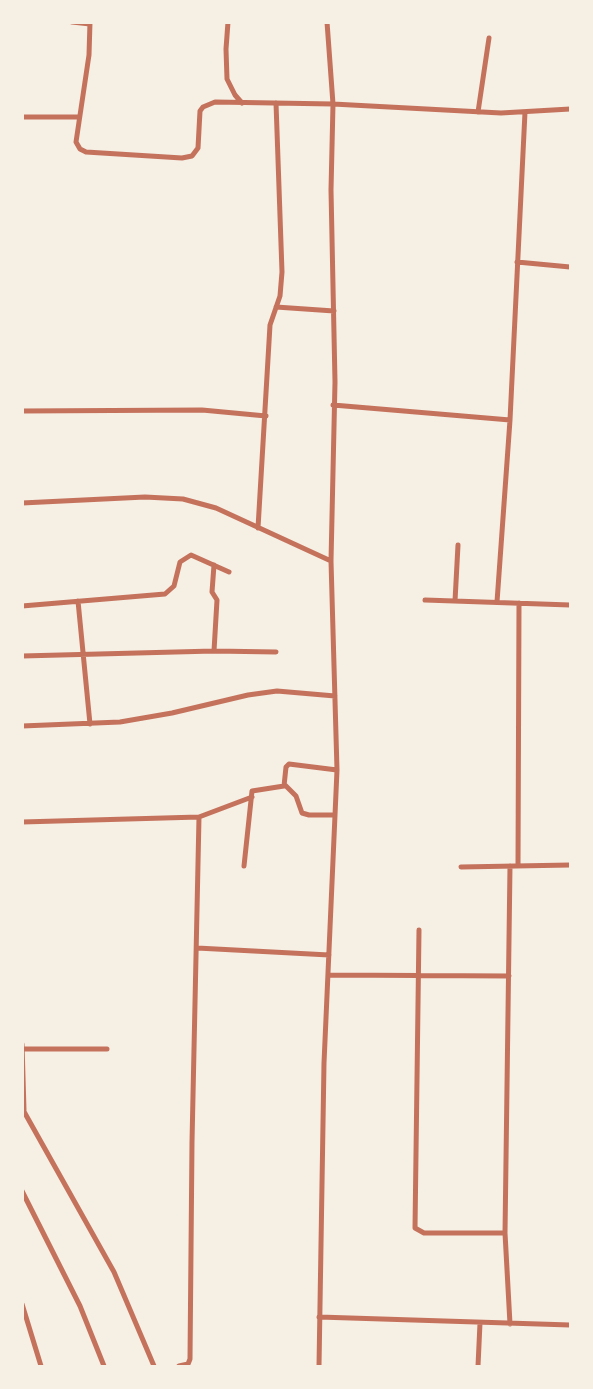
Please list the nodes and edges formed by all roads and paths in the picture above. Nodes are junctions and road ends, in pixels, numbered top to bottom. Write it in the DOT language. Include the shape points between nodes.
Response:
graph roads {
  1 [pos="72,22"];
  2 [pos="228,22"];
  3 [pos="328,22"];
  4 [pos="90,23"];
  5 [pos="489,38"];
  6 [pos="242,103"];
  7 [pos="276,103"];
  8 [pos="333,104"];
  9 [pos="570,109"];
  10 [pos="478,112"];
  11 [pos="525,112"];
  12 [pos="22,117"];
  13 [pos="80,117"];
  14 [pos="516,262"];
  15 [pos="570,267"];
  16 [pos="276,307"];
  17 [pos="334,312"];
  18 [pos="333,405"];
  19 [pos="22,410"];
  20 [pos="266,416"];
  21 [pos="510,420"];
  22 [pos="22,503"];
  23 [pos="258,528"];
  24 [pos="458,545"];
  25 [pos="331,561"];
  26 [pos="214,565"];
  27 [pos="229,572"];
  28 [pos="425,600"];
  29 [pos="455,601"];
  30 [pos="78,602"];
  31 [pos="497,602"];
  32 [pos="519,603"];
  33 [pos="570,605"];
  34 [pos="22,606"];
  35 [pos="214,650"];
  36 [pos="276,652"];
  37 [pos="82,654"];
  38 [pos="22,656"];
  39 [pos="335,696"];
  40 [pos="90,724"];
  41 [pos="22,726"];
  42 [pos="337,770"];
  43 [pos="285,785"];
  44 [pos="252,797"];
  45 [pos="334,815"];
  46 [pos="199,817"];
  47 [pos="22,822"];
  48 [pos="244,866"];
  49 [pos="510,866"];
  50 [pos="518,866"];
  51 [pos="570,866"];
  52 [pos="461,867"];
  53 [pos="419,930"];
  54 [pos="197,948"];
  55 [pos="329,955"];
  56 [pos="328,975"];
  57 [pos="418,976"];
  58 [pos="509,976"];
  59 [pos="22,1044"];
  60 [pos="107,1049"];
  61 [pos="23,1050"];
  62 [pos="23,1110"];
  63 [pos="22,1191"];
  64 [pos="505,1233"];
  65 [pos="22,1304"];
  66 [pos="319,1317"];
  67 [pos="480,1323"];
  68 [pos="510,1324"];
  69 [pos="570,1325"];
  70 [pos="41,1366"];
  71 [pos="104,1366"];
  72 [pos="154,1366"];
  73 [pos="179,1366"];
  74 [pos="319,1366"];
  75 [pos="478,1366"];
  1 -- 4 [label="street"];
  2 -- 6 [label="street" via="228,79"];
  3 -- 8 [label="street"];
  4 -- 13 [label="street"];
  5 -- 10 [label="street"];
  6 -- 7 [label="street"];
  6 -- 13 [label="street" via="216,102 203,107 199,116 198,148 187,158 83,151 76,142"];
  7 -- 8 [label="street"];
  7 -- 16 [label="street" via="282,272"];
  8 -- 10 [label="street"];
  8 -- 17 [label="street"];
  9 -- 11 [label="street"];
  10 -- 11 [label="street"];
  11 -- 14 [label="street"];
  12 -- 13 [label="street"];
  14 -- 15 [label="street"];
  14 -- 21 [label="street"];
  16 -- 17 [label="street"];
  16 -- 20 [label="street" via="270,325"];
  17 -- 18 [label="street"];
  18 -- 21 [label="street"];
  18 -- 25 [label="street"];
  19 -- 20 [label="street" via="202,410"];
  20 -- 23 [label="street"];
  21 -- 31 [label="street"];
  22 -- 23 [label="street" via="166,497 216,508"];
  23 -- 25 [label="street"];
  24 -- 29 [label="street"];
  25 -- 39 [label="street"];
  26 -- 27 [label="street"];
  26 -- 30 [label="street" via="195,556 186,556 180,562 169,593"];
  26 -- 35 [label="street" via="212,592 217,600"];
  28 -- 29 [label="street"];
  29 -- 31 [label="street"];
  30 -- 34 [label="street"];
  30 -- 37 [label="street"];
  31 -- 32 [label="street"];
  32 -- 33 [label="street"];
  32 -- 50 [label="street"];
  35 -- 36 [label="street"];
  35 -- 37 [label="street"];
  37 -- 38 [label="street"];
  37 -- 40 [label="street"];
  39 -- 40 [label="street" via="276,691 172,713"];
  39 -- 42 [label="street"];
  40 -- 41 [label="street"];
  42 -- 43 [label="street" via="289,764"];
  42 -- 45 [label="street"];
  43 -- 44 [label="street" via="256,789 252,791"];
  43 -- 45 [label="street" via="296,796 302,813"];
  44 -- 46 [label="street"];
  44 -- 48 [label="street"];
  45 -- 55 [label="street"];
  46 -- 47 [label="street"];
  46 -- 54 [label="street"];
  49 -- 50 [label="street"];
  49 -- 52 [label="street"];
  49 -- 58 [label="street"];
  50 -- 51 [label="street"];
  53 -- 57 [label="street"];
  54 -- 55 [label="street"];
  54 -- 73 [label="street" via="190,1358 188,1364"];
  55 -- 56 [label="street"];
  56 -- 57 [label="street"];
  56 -- 66 [label="street"];
  57 -- 58 [label="street"];
  57 -- 64 [label="street" via="415,1228 424,1233"];
  58 -- 64 [label="street"];
  59 -- 61 [label="street"];
  60 -- 61 [label="street"];
  61 -- 62 [label="street"];
  62 -- 72 [label="street" via="114,1272"];
  63 -- 71 [label="street" via="80,1306"];
  64 -- 68 [label="street"];
  65 -- 70 [label="street"];
  66 -- 67 [label="street"];
  66 -- 74 [label="street"];
  67 -- 68 [label="street"];
  67 -- 75 [label="street"];
  68 -- 69 [label="street"];
}
